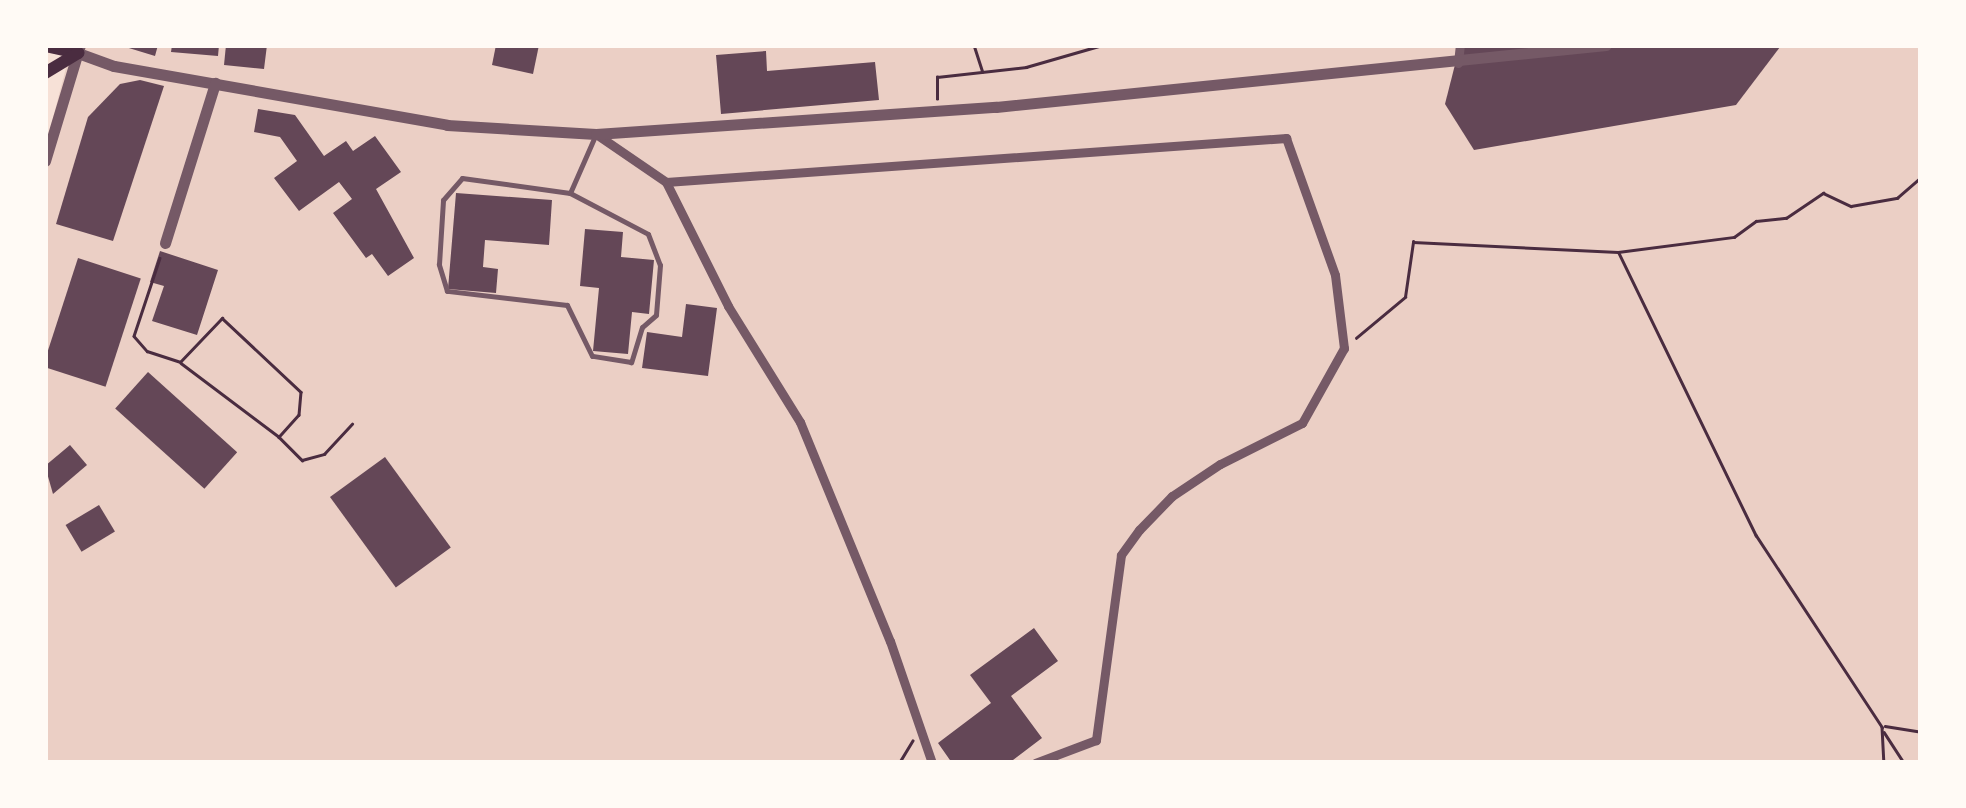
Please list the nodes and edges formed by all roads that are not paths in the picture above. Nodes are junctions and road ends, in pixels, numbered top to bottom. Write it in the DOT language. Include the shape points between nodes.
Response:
graph roads {
  1 [pos="1460,45"];
  2 [pos="1606,45"];
  3 [pos="45,46"];
  4 [pos="79,49"];
  5 [pos="1458,62"];
  6 [pos="45,73"];
  7 [pos="215,84"];
  8 [pos="596,134"];
  9 [pos="45,161"];
  10 [pos="666,182"];
  11 [pos="570,193"];
  12 [pos="165,243"];
  13 [pos="932,763"];
  14 [pos="1036,763"];
  1 -- 5 [label="street"];
  2 -- 5 [label="street"];
  3 -- 4 [label="main road"];
  4 -- 6 [label="main road"];
  4 -- 7 [label="street"];
  4 -- 9 [label="street"];
  5 -- 8 [label="street" via="938,111"];
  7 -- 8 [label="street" via="447,125"];
  7 -- 12 [label="street"];
  8 -- 10 [label="street"];
  8 -- 11 [label="lane"];
  10 -- 13 [label="street" via="728,306 800,422"];
  10 -- 14 [label="street" via="1286,138 1336,275 1344,348 1302,423 1172,496 1130,542 1121,555 1096,740"];
  11 -- 11 [label="lane" via="462,178 443,200 440,280 457,294 568,305 592,356 628,364 642,326 656,315 657,250 634,222"];
}
